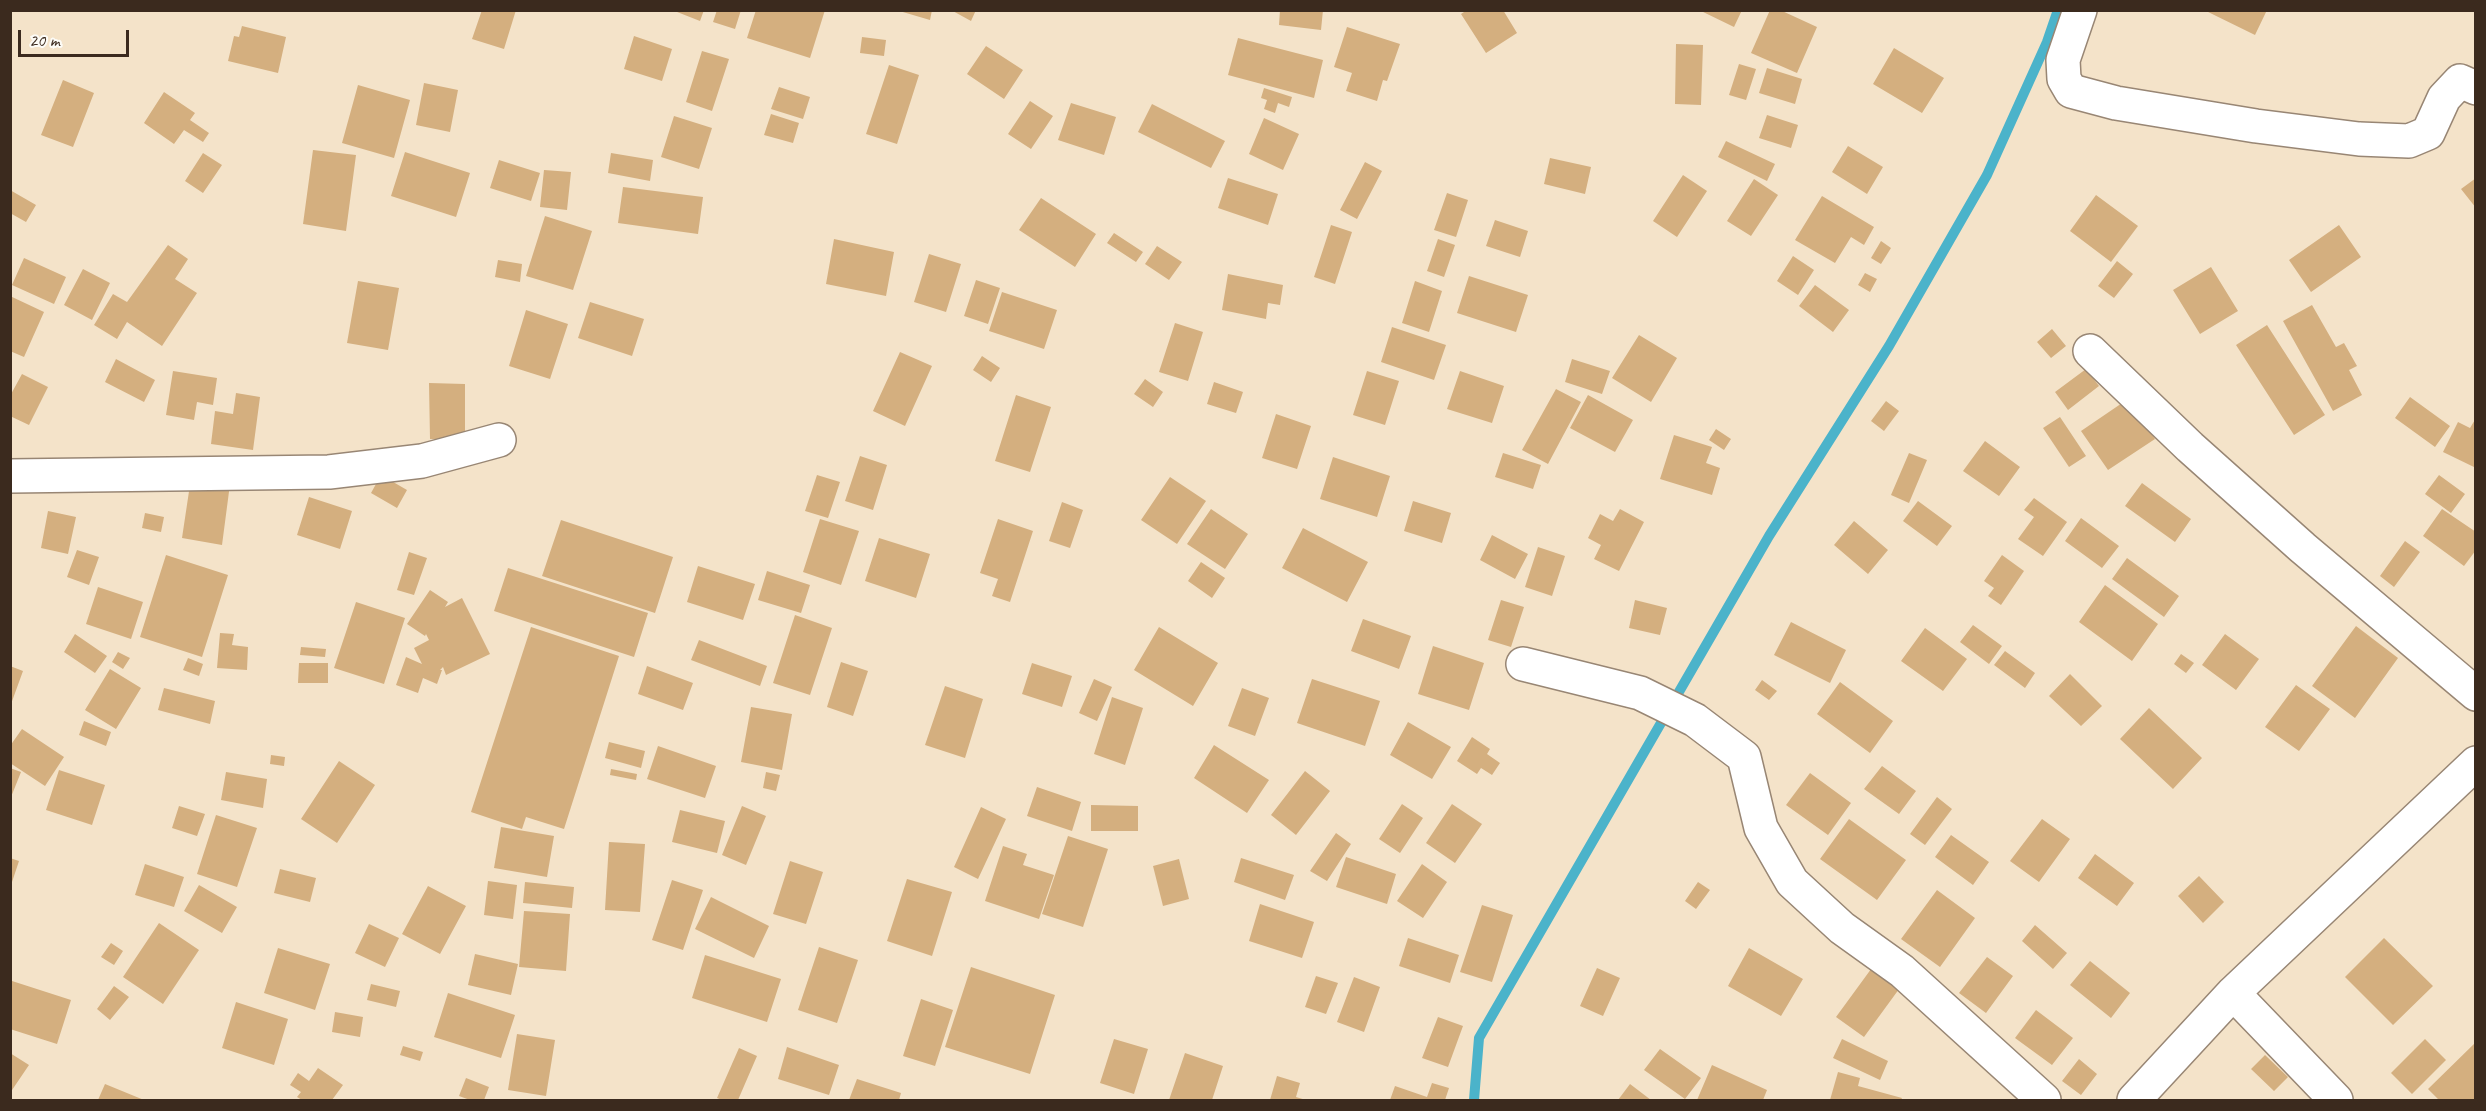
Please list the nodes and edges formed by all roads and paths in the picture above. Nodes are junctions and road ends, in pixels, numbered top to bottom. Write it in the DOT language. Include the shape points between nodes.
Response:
graph roads {
  1 [pos="2080,10"];
  2 [pos="2475,88"];
  3 [pos="2090,351"];
  4 [pos="499,440"];
  5 [pos="10,476"];
  6 [pos="1522,664"];
  7 [pos="2475,694"];
  8 [pos="2475,763"];
  9 [pos="2233,993"];
  10 [pos="2044,1101"];
  11 [pos="2134,1101"];
  12 [pos="2336,1101"];
  1 -- 2 [label="street" via="2063,60 2064,78 2071,91 2116,103 2325,135 2409,141 2428,133 2444,98 2460,81"];
  3 -- 7 [label="street" via="2303,548"];
  4 -- 5 [label="street" via="422,461 329,472"];
  6 -- 10 [label="street" via="1640,693 1695,720 1744,757 1761,828 1792,882 1842,928 1902,971"];
  8 -- 9 [label="street"];
  9 -- 11 [label="street"];
  9 -- 12 [label="street"];
}
